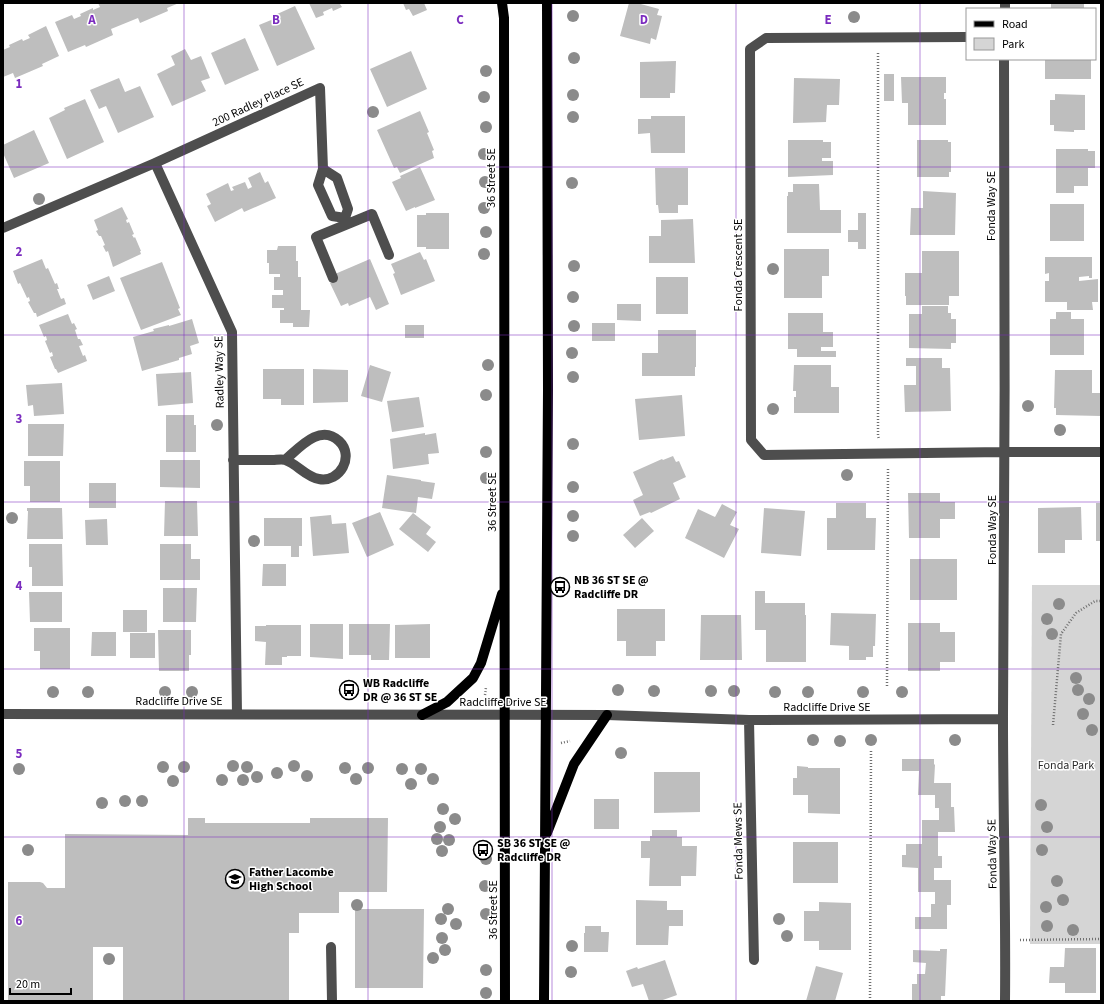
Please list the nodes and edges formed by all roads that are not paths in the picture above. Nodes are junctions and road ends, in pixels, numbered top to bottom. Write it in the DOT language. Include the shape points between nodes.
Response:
graph roads {
  1 [pos="502,3"];
  2 [pos="547,3"];
  3 [pos="966,37"];
  4 [pos="1004,60"];
  5 [pos="155,163"];
  6 [pos="323,169"];
  7 [pos="346,221"];
  8 [pos="3,228"];
  9 [pos="389,255"];
  10 [pos="333,278"];
  11 [pos="1005,452"];
  12 [pos="1101,452"];
  13 [pos="233,460"];
  14 [pos="285,460"];
  15 [pos="505,582"];
  16 [pos="3,714"];
  17 [pos="237,714"];
  18 [pos="607,714"];
  19 [pos="422,715"];
  20 [pos="506,715"];
  21 [pos="545,715"];
  22 [pos="1003,719"];
  23 [pos="749,720"];
  24 [pos="545,839"];
  25 [pos="331,947"];
  26 [pos="754,960"];
  27 [pos="332,1001"];
  28 [pos="506,1001"];
  29 [pos="544,1001"];
  30 [pos="1005,1001"];
  1 -- 15 [label="main road, 36 Street SE"];
  2 -- 21 [label="main road" via="548,382"];
  3 -- 11 [label="street, Fonda Crescent SE" via="766,38 750,49 751,440 764,455"];
  4 -- 11 [label="street, Fonda Way SE"];
  5 -- 6 [label="street, 200 Radley Place SE" via="320,88"];
  5 -- 8 [label="street"];
  5 -- 13 [label="street, Radley Way SE" via="232,332"];
  6 -- 7 [label="street" via="337,178 348,209"];
  6 -- 7 [label="street, 200 Radley Place SE" via="318,185 332,216"];
  7 -- 9 [label="street" via="372,214"];
  7 -- 10 [label="street" via="316,237"];
  11 -- 12 [label="street, Fonda Crescent SE"];
  11 -- 22 [label="street, Fonda Way SE"];
  13 -- 14 [label="street"];
  13 -- 17 [label="street, Radley Way SE"];
  14 -- 14 [label="street" via="311,476 325,480 339,474 346,461 346,454 339,441 333,437 319,435 312,437"];
  15 -- 19 [label="main road" via="481,663 473,678 447,702"];
  15 -- 20 [label="main road, 36 Street SE"];
  16 -- 17 [label="street, Radcliffe Drive SE"];
  17 -- 19 [label="street, Radcliffe Drive SE"];
  18 -- 21 [label="street, Radcliffe Drive SE"];
  18 -- 23 [label="street, Radcliffe Drive SE"];
  18 -- 24 [label="main road" via="574,764"];
  19 -- 20 [label="street, Radcliffe Drive SE"];
  20 -- 21 [label="street, Radcliffe Drive SE"];
  20 -- 28 [label="main road, 36 Street SE"];
  21 -- 24 [label="main road"];
  22 -- 23 [label="street, Radcliffe Drive SE"];
  22 -- 30 [label="street, Fonda Way SE"];
  23 -- 26 [label="street, Fonda Mews SE"];
  24 -- 29 [label="main road"];
  25 -- 27 [label="street"];
}
